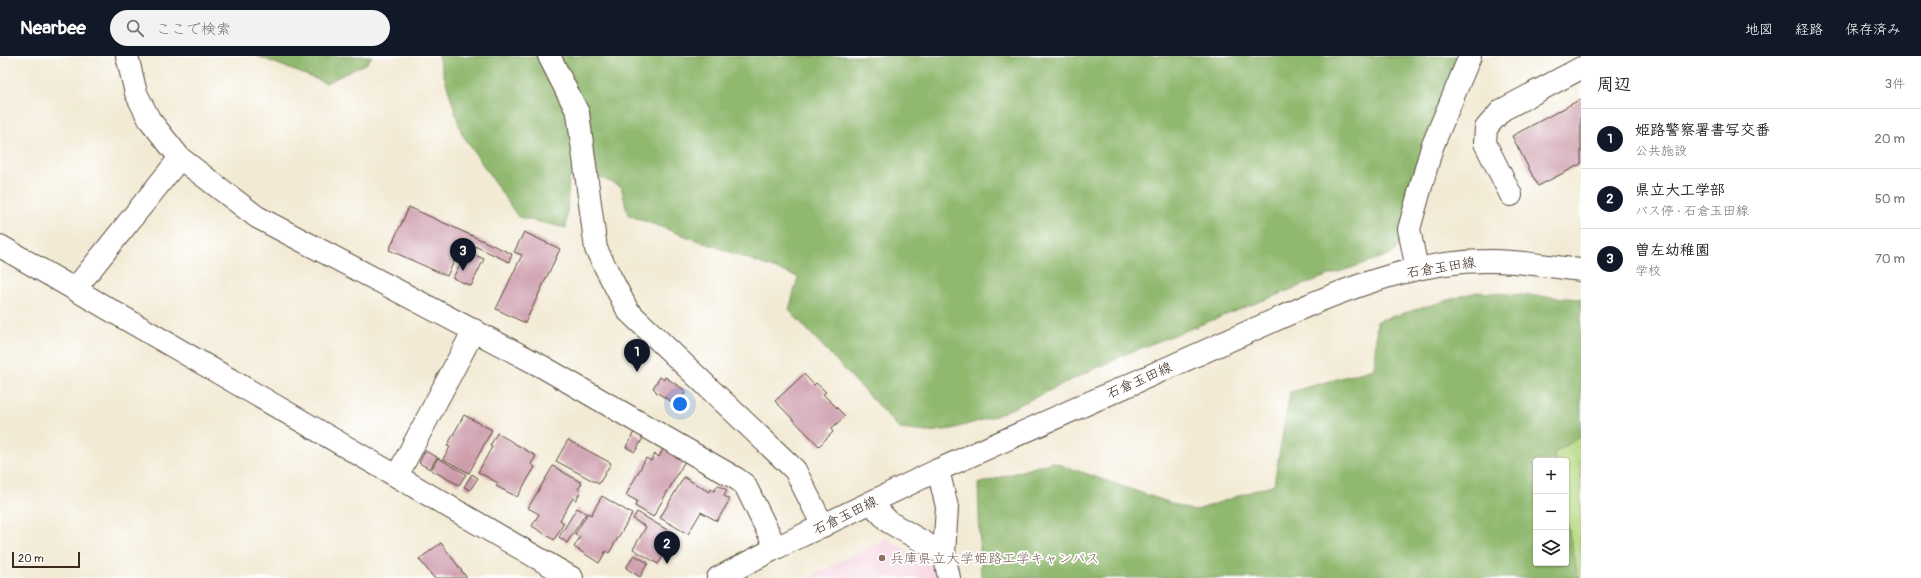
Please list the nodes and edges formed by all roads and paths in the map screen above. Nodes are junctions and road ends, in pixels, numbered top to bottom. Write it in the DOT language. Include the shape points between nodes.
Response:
graph roads {
  1 [pos="127,56"];
  2 [pos="549,56"];
  3 [pos="1470,56"];
  4 [pos="1581,68"];
  5 [pos="180,158"];
  6 [pos="1510,195"];
  7 [pos="0,246"];
  8 [pos="1417,269"];
  9 [pos="1581,270"];
  10 [pos="75,289"];
  11 [pos="474,330"];
  12 [pos="938,470"];
  13 [pos="397,476"];
  14 [pos="871,503"];
  15 [pos="823,526"];
  16 [pos="776,548"];
  17 [pos="944,554"];
  18 [pos="572,578"];
  19 [pos="718,578"];
  20 [pos="949,578"];
  1 -- 5 [label="street" via="136,93 149,119"];
  2 -- 15 [label="street" via="578,113 596,249 628,311 795,470"];
  3 -- 8 [label="street" via="1432,147 1409,229"];
  4 -- 6 [label="street" via="1502,110 1486,128 1485,142"];
  5 -- 10 [label="street"];
  5 -- 11 [label="street" via="257,217"];
  7 -- 10 [label="street"];
  8 -- 9 [label="street, 石倉玉田線" via="1452,262 1488,260"];
  8 -- 12 [label="street, 石倉玉田線" via="1358,284"];
  10 -- 13 [label="street"];
  11 -- 13 [label="street"];
  11 -- 16 [label="street" via="737,479 745,485"];
  12 -- 14 [label="street, 石倉玉田線"];
  12 -- 17 [label="street" via="947,507"];
  13 -- 18 [label="street"];
  14 -- 15 [label="street, 石倉玉田線"];
  14 -- 17 [label="street" via="889,522"];
  15 -- 16 [label="street, 石倉玉田線"];
  16 -- 19 [label="street, 石倉玉田線"];
  17 -- 20 [label="street"];
}
